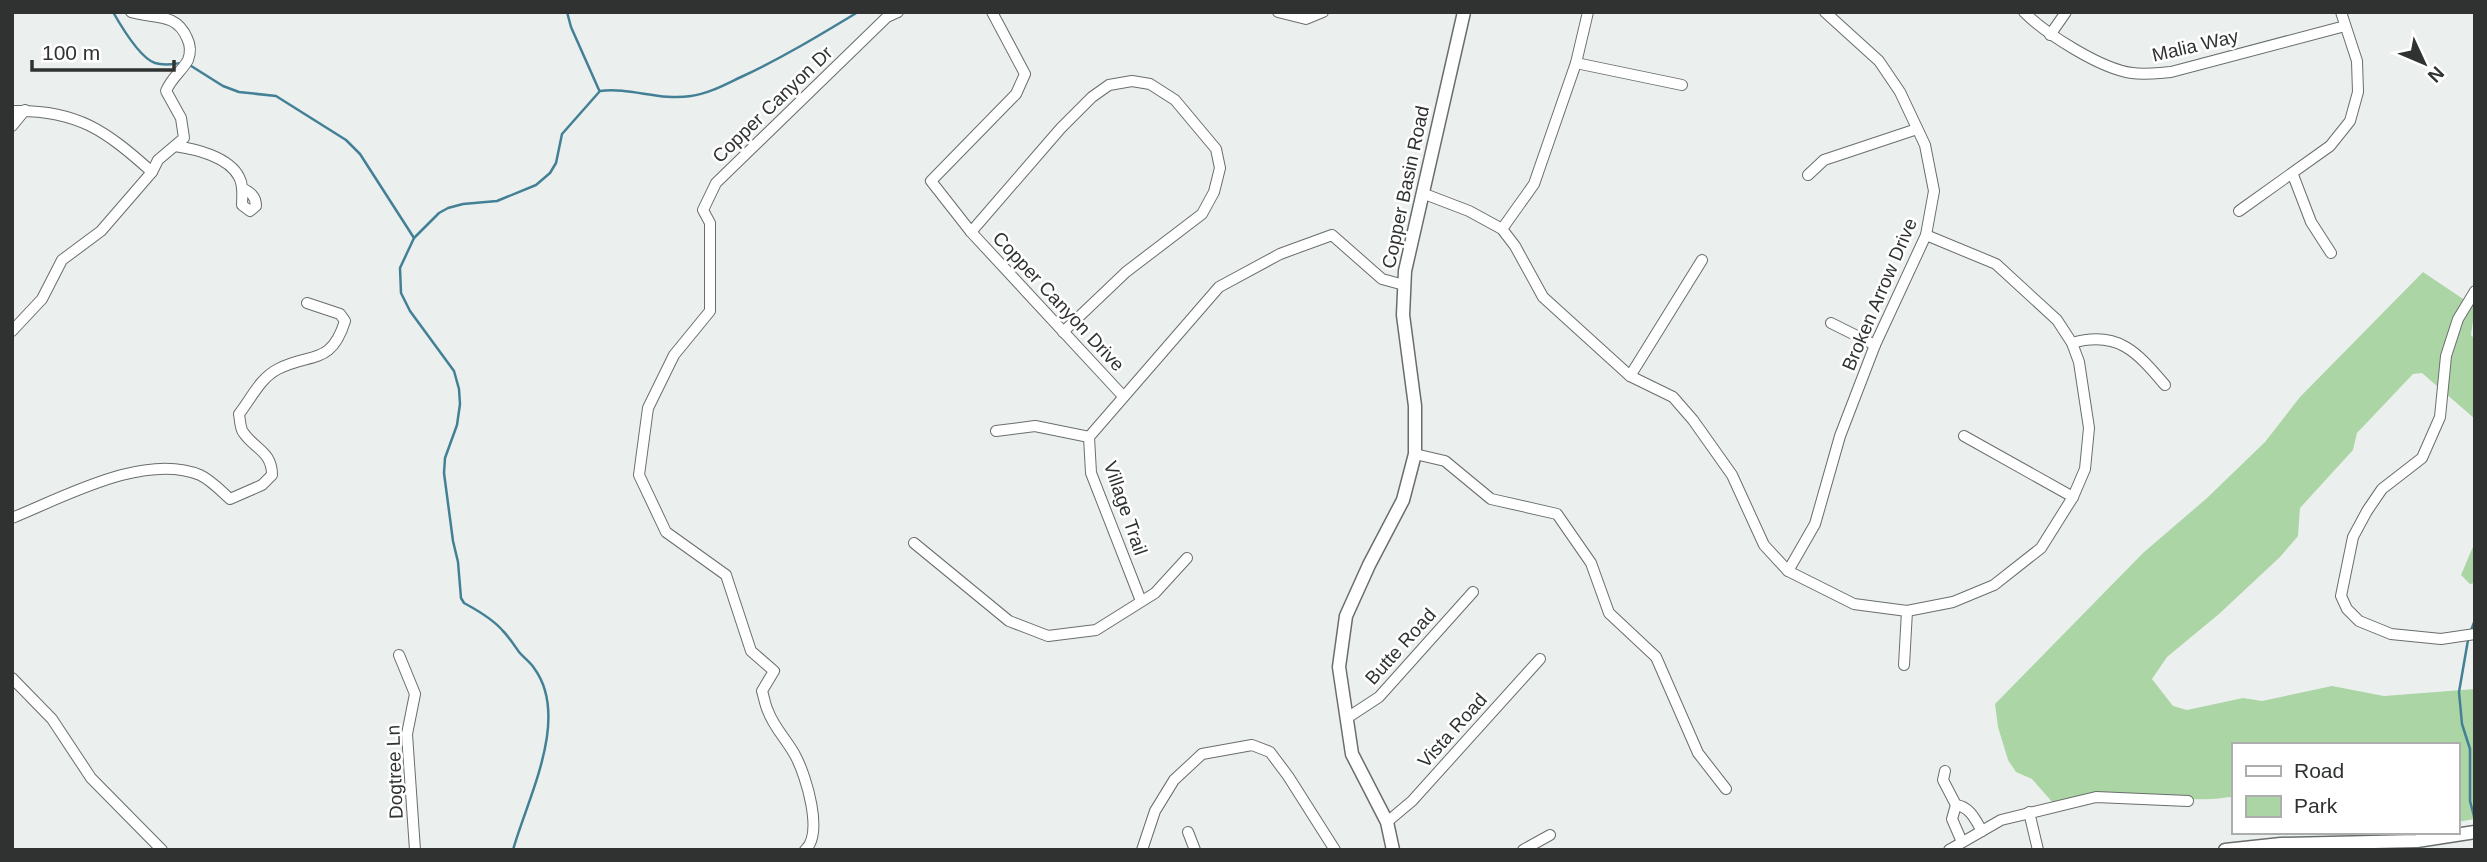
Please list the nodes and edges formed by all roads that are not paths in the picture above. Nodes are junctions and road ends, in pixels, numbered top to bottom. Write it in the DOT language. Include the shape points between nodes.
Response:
graph roads {
  1 [pos="131,12"];
  2 [pos="898,12"];
  3 [pos="992,12"];
  4 [pos="1278,12"];
  5 [pos="1323,12"];
  6 [pos="1464,12"];
  7 [pos="1588,12"];
  8 [pos="1825,12"];
  9 [pos="2024,12"];
  10 [pos="2067,12"];
  11 [pos="2341,12"];
  12 [pos="2345,26"];
  13 [pos="2050,35"];
  14 [pos="1576,64"];
  15 [pos="1682,85"];
  16 [pos="25,110"];
  17 [pos="12,111"];
  18 [pos="12,126"];
  19 [pos="1917,129"];
  20 [pos="175,146"];
  21 [pos="152,172"];
  22 [pos="1808,175"];
  23 [pos="2293,175"];
  24 [pos="242,188"];
  25 [pos="1422,193"];
  26 [pos="2239,211"];
  27 [pos="1502,229"];
  28 [pos="971,232"];
  29 [pos="1926,235"];
  30 [pos="2331,253"];
  31 [pos="1702,260"];
  32 [pos="1404,285"];
  33 [pos="2475,291"];
  34 [pos="307,303"];
  35 [pos="1831,323"];
  36 [pos="12,331"];
  37 [pos="1063,332"];
  38 [pos="2072,343"];
  39 [pos="1875,345"];
  40 [pos="1630,376"];
  41 [pos="2165,385"];
  42 [pos="1123,396"];
  43 [pos="996,431"];
  44 [pos="1964,436"];
  45 [pos="1089,437"];
  46 [pos="1415,454"];
  47 [pos="2073,497"];
  48 [pos="12,518"];
  49 [pos="914,543"];
  50 [pos="1187,558"];
  51 [pos="1788,570"];
  52 [pos="1473,592"];
  53 [pos="1141,601"];
  54 [pos="1907,611"];
  55 [pos="2475,634"];
  56 [pos="400,655"];
  57 [pos="1540,659"];
  58 [pos="1904,665"];
  59 [pos="12,678"];
  60 [pos="1347,718"];
  61 [pos="1945,771"];
  62 [pos="1726,789"];
  63 [pos="2188,801"];
  64 [pos="1956,805"];
  65 [pos="2029,812"];
  66 [pos="1387,822"];
  67 [pos="1982,831"];
  68 [pos="1188,832"];
  69 [pos="2473,832"];
  70 [pos="2034,833"];
  71 [pos="1550,835"];
  72 [pos="1962,842"];
  73 [pos="2417,846"];
  74 [pos="162,850"];
  75 [pos="415,850"];
  76 [pos="805,850"];
  77 [pos="1142,850"];
  78 [pos="1195,850"];
  79 [pos="1335,850"];
  80 [pos="1394,850"];
  81 [pos="1523,850"];
  82 [pos="1949,850"];
  83 [pos="2038,850"];
  84 [pos="2048,850"];
  85 [pos="2225,850"];
  1 -- 20 [label="street" via="162,15 177,23 187,38 191,52 187,63 166,91 181,118 184,138"];
  2 -- 76 [label="street, Copper Canyon Dr" via="887,17 716,183 703,210 710,223 710,311 674,355 648,408 639,475 666,532 726,575 751,651 774,671 762,691 768,712 797,758 812,802 813,827"];
  3 -- 28 [label="street, Copper Canyon Drive" via="1025,74 1016,94 931,181"];
  4 -- 5 [label="street" via="1306,19"];
  6 -- 25 [label="street, Copper Basin Road"];
  7 -- 14 [label="street"];
  8 -- 19 [label="street, Broken Arrow Drive" via="1879,61"];
  9 -- 13 [label="street, Malia Way"];
  10 -- 13 [label="street"];
  11 -- 12 [label="street"];
  12 -- 13 [label="street, Malia Way" via="2171,72 2146,74 2102,62"];
  12 -- 23 [label="street" via="2357,61 2358,92 2350,121 2330,146"];
  14 -- 15 [label="street"];
  14 -- 27 [label="street" via="1534,184"];
  16 -- 17 [label="street"];
  16 -- 18 [label="street"];
  16 -- 21 [label="street" via="90,124"];
  19 -- 22 [label="street" via="1824,160"];
  19 -- 29 [label="street, Broken Arrow Drive" via="1934,191"];
  20 -- 21 [label="street"];
  20 -- 24 [label="street" via="230,165"];
  21 -- 36 [label="street" via="101,231 62,260 42,299"];
  23 -- 26 [label="street"];
  23 -- 30 [label="street" via="2311,222"];
  25 -- 27 [label="street"];
  25 -- 32 [label="street, Copper Basin Road"];
  27 -- 40 [label="street" via="1543,297"];
  28 -- 37 [label="street, Copper Canyon Drive"];
  28 -- 37 [label="street" via="1061,128 1109,85 1132,81 1150,85 1175,100 1216,149 1220,168 1214,192 1202,214 1126,272"];
  29 -- 38 [label="street" via="1996,264 2057,320"];
  29 -- 39 [label="street, Broken Arrow Drive"];
  31 -- 40 [label="street"];
  32 -- 42 [label="street, Copper Canyon Drive" via="1382,279 1332,235 1280,254 1219,287"];
  32 -- 46 [label="street, Copper Basin Road"];
  33 -- 55 [label="street" via="2458,319 2446,356 2440,417 2427,448 2422,458 2382,489 2367,510 2353,537 2342,596 2347,610 2359,621 2391,634 2441,639"];
  34 -- 48 [label="street" via="340,314 345,321 341,336 325,354 278,369 262,380 239,414 243,431 272,465 272,475 262,485 230,499 203,476 183,469 111,476"];
  35 -- 39 [label="street"];
  37 -- 42 [label="street, Copper Canyon Drive"];
  38 -- 41 [label="street" via="2101,337 2118,343 2139,356"];
  38 -- 47 [label="street" via="2089,428 2085,469"];
  39 -- 51 [label="street, Broken Arrow Drive" via="1840,436 1815,524"];
  40 -- 51 [label="street" via="1673,397 1693,420 1731,475 1763,545"];
  42 -- 45 [label="street"];
  43 -- 45 [label="street" via="1035,426"];
  44 -- 47 [label="street"];
  45 -- 53 [label="street, Village Trail" via="1091,473"];
  46 -- 60 [label="street, Copper Basin Road" via="1403,500 1346,616 1339,667"];
  46 -- 62 [label="street" via="1445,461 1491,499 1557,514 1591,563 1609,613 1656,657 1698,752"];
  47 -- 54 [label="street" via="2041,548 1994,585 1953,602"];
  49 -- 53 [label="street" via="1009,621 1048,636 1096,630"];
  50 -- 53 [label="street"];
  51 -- 54 [label="street" via="1854,604"];
  52 -- 60 [label="street, Butte Road" via="1379,697"];
  54 -- 58 [label="street"];
  56 -- 75 [label="street, Dogtree Ln" via="415,694 407,734"];
  57 -- 66 [label="street, Vista Road" via="1412,801"];
  59 -- 74 [label="street" via="52,719 91,778"];
  60 -- 66 [label="street, Copper Basin Road" via="1352,754"];
  61 -- 64 [label="street" via="1943,779"];
  63 -- 65 [label="street" via="2096,797"];
  64 -- 67 [label="street" via="1972,814"];
  64 -- 72 [label="street" via="1952,819"];
  65 -- 67 [label="street"];
  65 -- 70 [label="street"];
  66 -- 80 [label="street, Copper Basin Road"];
  67 -- 72 [label="street"];
  68 -- 78 [label="street"];
  69 -- 73 [label="street"];
  70 -- 83 [label="street"];
  70 -- 84 [label="street"];
  71 -- 81 [label="street"];
  72 -- 82 [label="street"];
  73 -- 85 [label="street" via="2281,844"];
  77 -- 79 [label="street" via="1155,811 1174,780 1202,754 1252,745 1270,752"];
}
